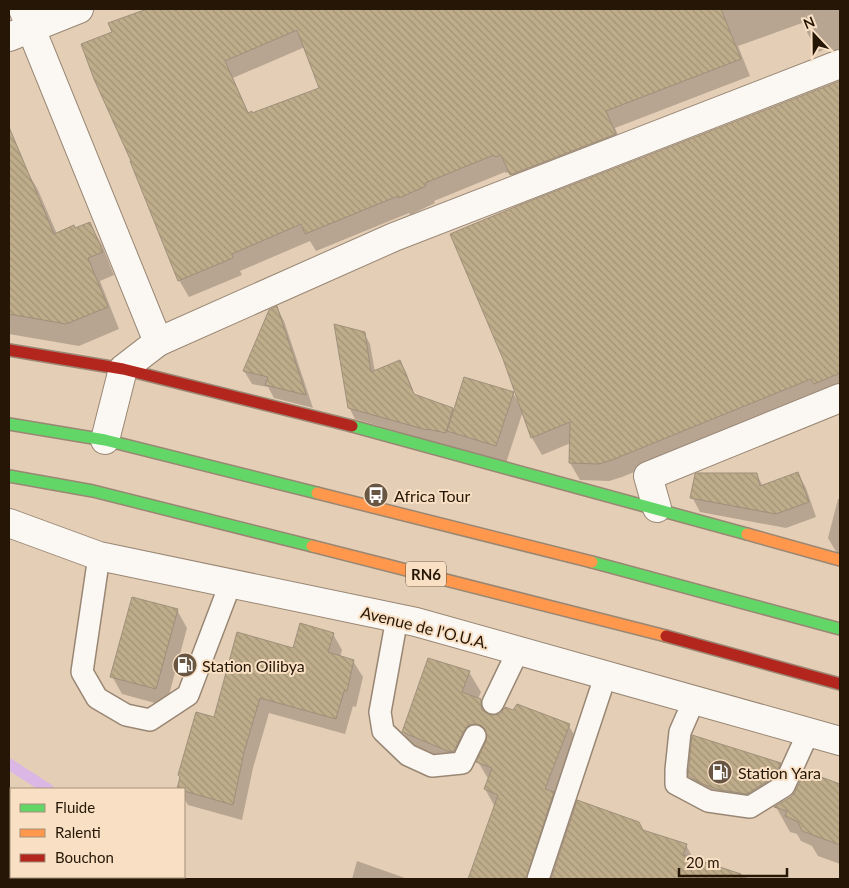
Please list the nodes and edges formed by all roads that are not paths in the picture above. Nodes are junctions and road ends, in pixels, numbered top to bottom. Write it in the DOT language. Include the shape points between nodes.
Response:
graph roads {
  1 [pos="79,9"];
  2 [pos="21,25"];
  3 [pos="840,64"];
  4 [pos="158,342"];
  5 [pos="9,350"];
  6 [pos="123,369"];
  7 [pos="840,398"];
  8 [pos="9,424"];
  9 [pos="105,440"];
  10 [pos="9,476"];
  11 [pos="657,508"];
  12 [pos="9,523"];
  13 [pos="99,556"];
  14 [pos="840,560"];
  15 [pos="231,582"];
  16 [pos="397,618"];
  17 [pos="840,629"];
  18 [pos="518,650"];
  19 [pos="606,674"];
  20 [pos="840,684"];
  21 [pos="694,700"];
  22 [pos="493,703"];
  23 [pos="809,732"];
  24 [pos="475,736"];
  25 [pos="840,740"];
  26 [pos="538,879"];
  1 -- 2 [label="street"];
  2 -- 4 [label="street"];
  3 -- 4 [label="street" via="394,237"];
  4 -- 6 [label="street"];
  5 -- 6 [label="main road"];
  6 -- 9 [label="street"];
  6 -- 11 [label="main road" via="306,414"];
  7 -- 11 [label="street" via="648,476"];
  8 -- 9 [label="main road"];
  9 -- 17 [label="main road" via="629,571"];
  10 -- 20 [label="main road, RN6" via="94,491 596,617"];
  11 -- 14 [label="main road"];
  12 -- 13 [label="street, Avenue de l'O.U.A."];
  13 -- 15 [label="street, Avenue de l'O.U.A."];
  13 -- 15 [label="lane" via="82,672 96,698 126,716 150,720 188,695"];
  15 -- 16 [label="street, Avenue de l'O.U.A."];
  16 -- 18 [label="street, Avenue de l'O.U.A."];
  16 -- 24 [label="lane" via="380,712 383,731 408,755 432,766 462,763"];
  18 -- 19 [label="street, Avenue de l'O.U.A."];
  18 -- 22 [label="lane"];
  19 -- 21 [label="street, Avenue de l'O.U.A."];
  19 -- 26 [label="lane"];
  21 -- 23 [label="street, Avenue de l'O.U.A."];
  21 -- 23 [label="lane" via="680,732 676,784 708,801 750,807 784,786"];
  23 -- 25 [label="street, Avenue de l'O.U.A."];
}
